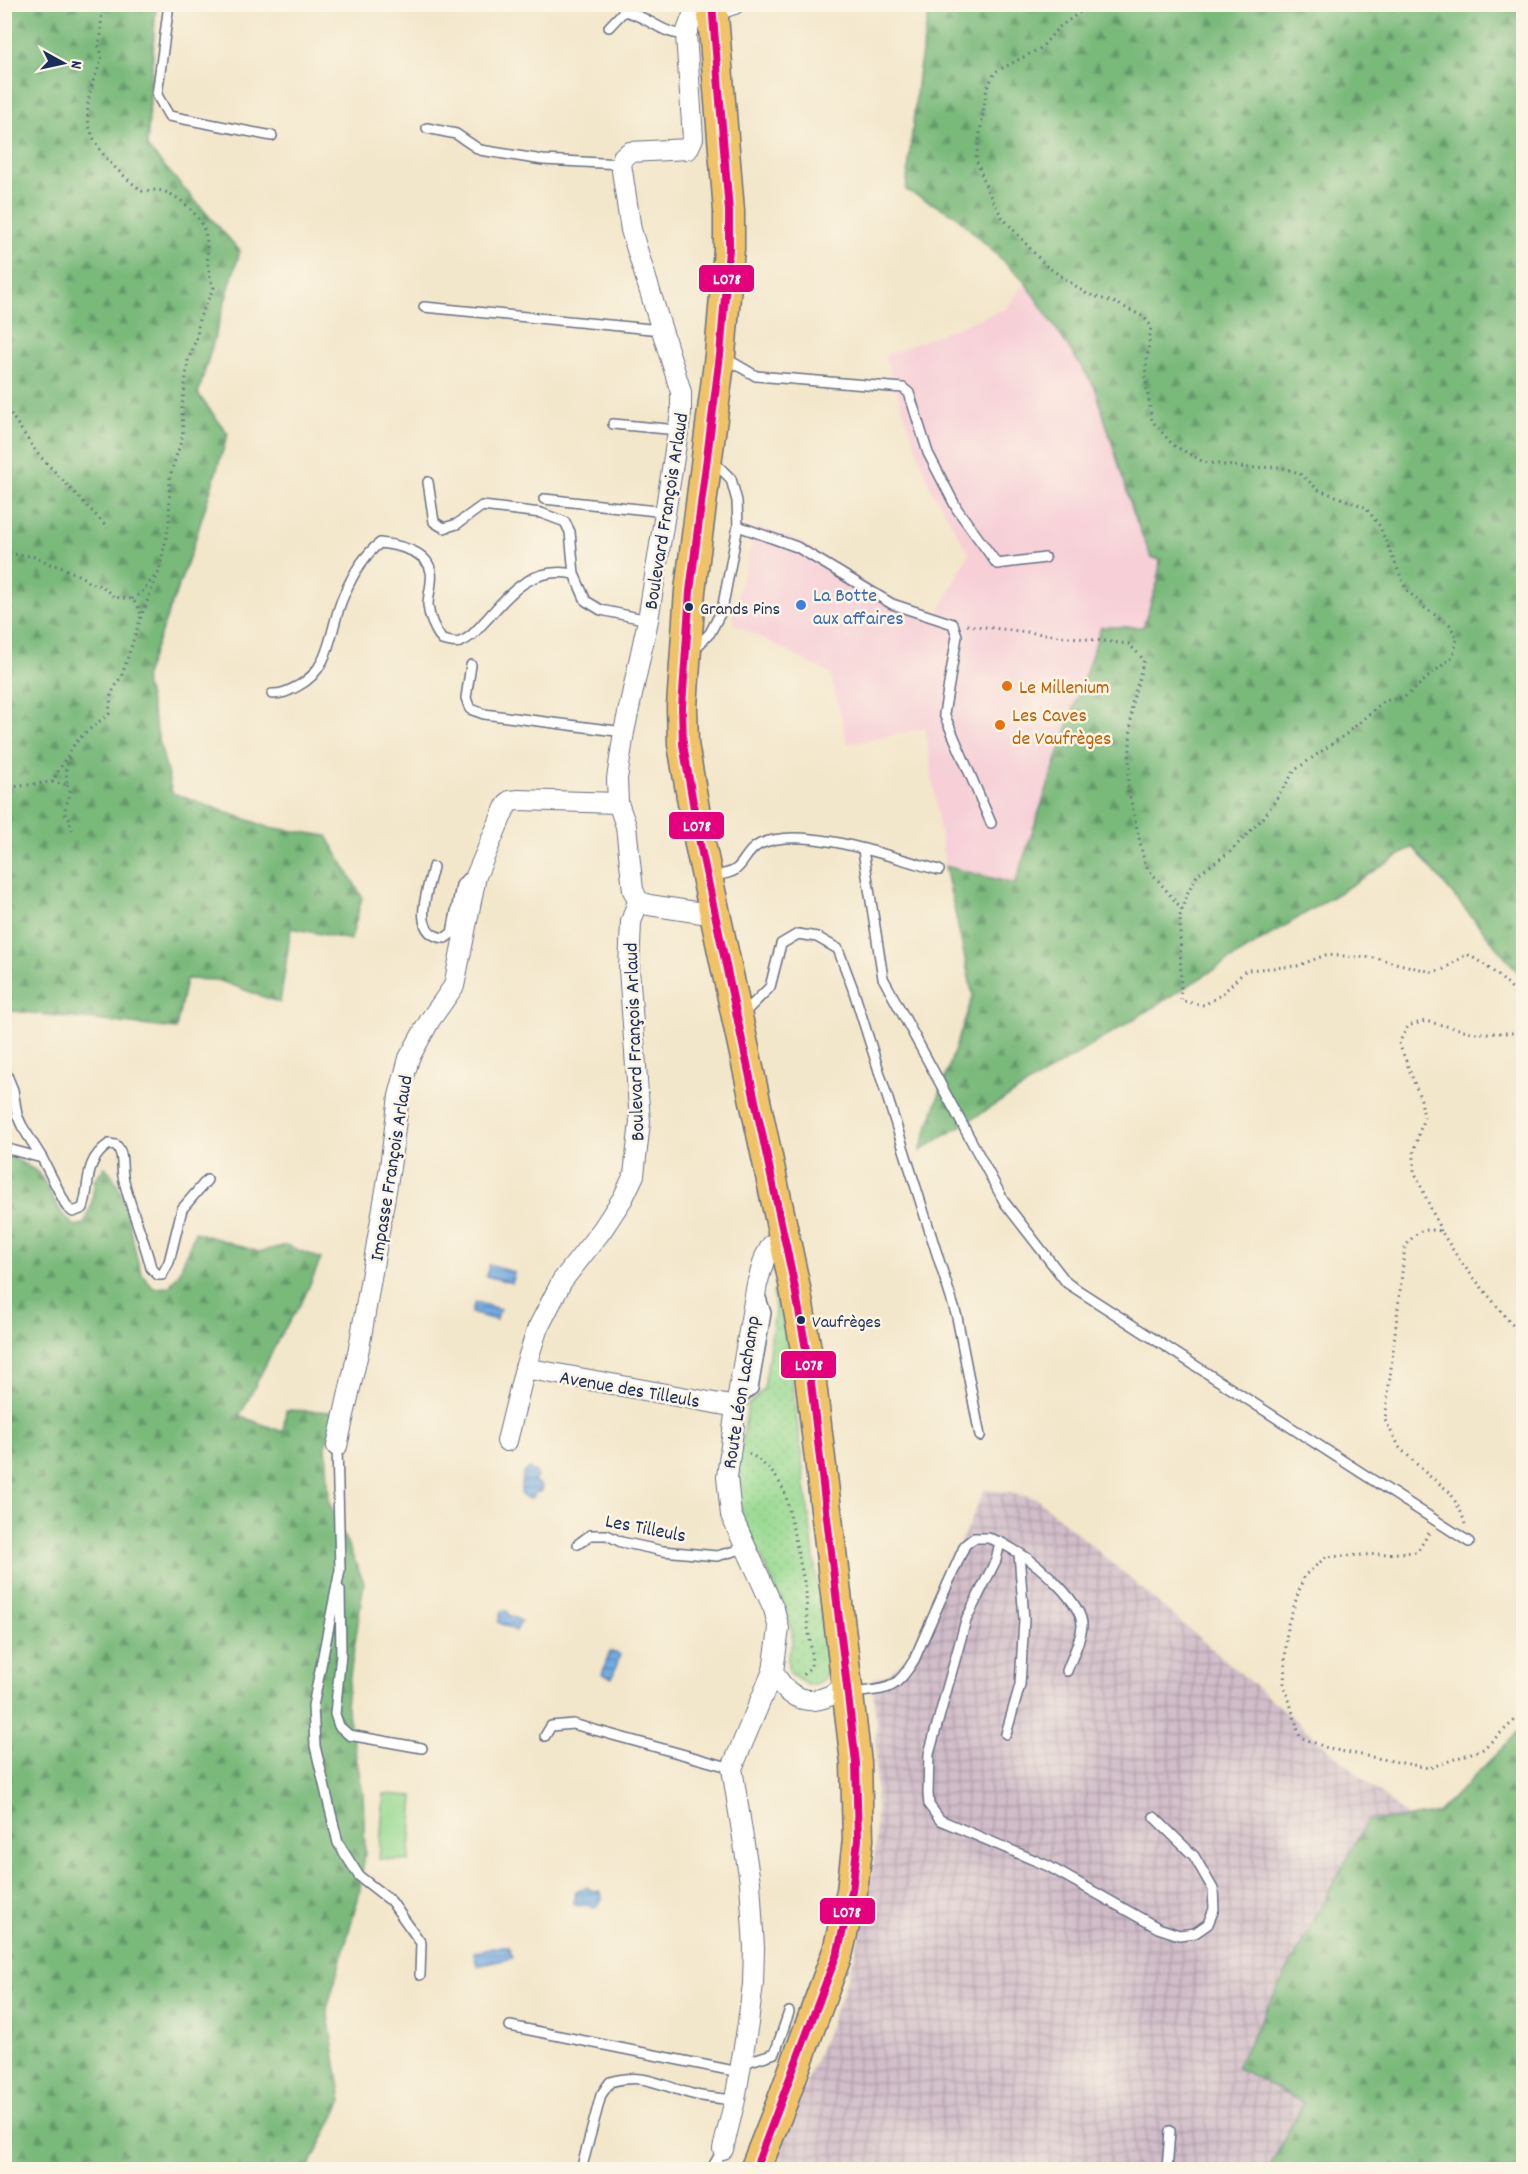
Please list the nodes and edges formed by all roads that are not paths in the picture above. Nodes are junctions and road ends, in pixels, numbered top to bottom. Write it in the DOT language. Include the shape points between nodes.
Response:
graph roads {
  1 [pos="169,4"];
  2 [pos="714,6"];
  3 [pos="609,27"];
  4 [pos="686,34"];
  5 [pos="427,128"];
  6 [pos="272,136"];
  7 [pos="621,164"];
  8 [pos="424,307"];
  9 [pos="661,330"];
  10 [pos="720,355"];
  11 [pos="613,424"];
  12 [pos="678,430"];
  13 [pos="707,454"];
  14 [pos="428,482"];
  15 [pos="544,499"];
  16 [pos="666,512"];
  17 [pos="738,526"];
  18 [pos="1045,558"];
  19 [pos="574,573"];
  20 [pos="648,620"];
  21 [pos="685,660"];
  22 [pos="471,665"];
  23 [pos="272,694"];
  24 [pos="624,732"];
  25 [pos="618,803"];
  26 [pos="991,823"];
  27 [pos="863,850"];
  28 [pos="433,867"];
  29 [pos="939,870"];
  30 [pos="476,876"];
  31 [pos="707,878"];
  32 [pos="638,901"];
  33 [pos="715,915"];
  34 [pos="738,1020"];
  35 [pos="4,1068"];
  36 [pos="4,1148"];
  37 [pos="42,1158"];
  38 [pos="207,1180"];
  39 [pos="784,1235"];
  40 [pos="525,1368"];
  41 [pos="736,1405"];
  42 [pos="980,1436"];
  43 [pos="507,1441"];
  44 [pos="337,1446"];
  45 [pos="1000,1542"];
  46 [pos="1469,1542"];
  47 [pos="578,1544"];
  48 [pos="745,1548"];
  49 [pos="1019,1553"];
  50 [pos="340,1570"];
  51 [pos="773,1671"];
  52 [pos="1068,1671"];
  53 [pos="847,1689"];
  54 [pos="1006,1734"];
  55 [pos="545,1736"];
  56 [pos="422,1748"];
  57 [pos="732,1768"];
  58 [pos="1154,1817"];
  59 [pos="420,1975"];
  60 [pos="789,2012"];
  61 [pos="510,2026"];
  62 [pos="740,2068"];
  63 [pos="735,2100"];
  64 [pos="1170,2131"];
  65 [pos="723,2149"];
  66 [pos="581,2169"];
  67 [pos="711,2169"];
  68 [pos="754,2169"];
  69 [pos="1167,2169"];
  1 -- 6 [label="lane" via="158,95 169,116"];
  2 -- 4 [label="street"];
  2 -- 10 [label="main road" via="729,249"];
  3 -- 4 [label="lane" via="624,11 636,13 676,35"];
  4 -- 7 [label="street" via="693,138 687,148 630,152"];
  5 -- 7 [label="lane" via="456,134 480,150 543,160"];
  7 -- 9 [label="street, Boulevard François Arlaud" via="631,230"];
  8 -- 9 [label="lane"];
  9 -- 12 [label="street, Boulevard François Arlaud" via="681,392"];
  10 -- 13 [label="main road"];
  10 -- 18 [label="lane" via="756,376 903,388 909,393 928,453 957,509 997,564"];
  11 -- 12 [label="lane"];
  12 -- 16 [label="street, Boulevard François Arlaud"];
  13 -- 17 [label="lane" via="731,479"];
  13 -- 21 [label="main road"];
  14 -- 19 [label="lane" via="434,522 444,528 458,524 482,506 541,513 565,522 570,532"];
  15 -- 16 [label="lane"];
  16 -- 20 [label="street, Boulevard François Arlaud"];
  17 -- 21 [label="lane" via="722,610 710,633"];
  17 -- 26 [label="lane" via="797,547 892,604 953,624 957,636 944,714"];
  19 -- 20 [label="lane" via="586,601 601,610"];
  19 -- 23 [label="lane" via="557,570 538,575 507,595 472,636 458,643 442,640 434,628 428,606 431,571 425,559 395,545 380,543 369,552 343,596 330,644 317,672 283,694"];
  20 -- 24 [label="street, Boulevard François Arlaud"];
  21 -- 31 [label="main road" via="684,744"];
  22 -- 24 [label="lane" via="466,698 470,709"];
  24 -- 25 [label="street, Boulevard François Arlaud" via="617,779"];
  25 -- 30 [label="street, Impasse François Arlaud" via="510,801"];
  25 -- 32 [label="street, Boulevard François Arlaud" via="626,826 633,890"];
  27 -- 29 [label="lane"];
  27 -- 31 [label="lane" via="822,838 788,837 759,844 735,870"];
  27 -- 46 [label="lane" via="883,978 1005,1203 1067,1283"];
  28 -- 30 [label="lane" via="423,919 435,938 452,933 461,885"];
  30 -- 44 [label="street, Impasse François Arlaud" via="454,986 409,1058 399,1096 375,1261"];
  31 -- 33 [label="main road"];
  32 -- 33 [label="street"];
  32 -- 40 [label="street, Boulevard François Arlaud" via="631,922 629,969 640,1122 634,1175 602,1230 562,1281 537,1330"];
  33 -- 34 [label="main road"];
  34 -- 39 [label="main road"];
  34 -- 42 [label="lane" via="770,987 781,944 798,934 817,937 837,949 957,1317"];
  35 -- 37 [label="lane" via="22,1126"];
  36 -- 37 [label="lane"];
  37 -- 38 [label="lane" via="73,1212 83,1208 93,1160 109,1144 121,1150 127,1192 152,1268 158,1275 169,1263 182,1209"];
  39 -- 41 [label="street, Route Léon Lachamp" via="771,1246 757,1284"];
  39 -- 53 [label="main road" via="809,1366"];
  40 -- 41 [label="street, Avenue des Tilleuls"];
  40 -- 43 [label="street, Boulevard François Arlaud"];
  41 -- 48 [label="street, Route Léon Lachamp" via="727,1477 731,1515"];
  44 -- 50 [label="lane"];
  45 -- 49 [label="lane"];
  45 -- 53 [label="lane" via="974,1538 965,1545 905,1676 891,1688"];
  45 -- 58 [label="lane" via="996,1560 966,1620 929,1754 929,1805 940,1820 1048,1866 1158,1928 1179,1935 1195,1933 1208,1924 1214,1909 1213,1889 1194,1856"];
  47 -- 48 [label="lane, Les Tilleuls" via="591,1535 607,1535 663,1551 717,1556"];
  48 -- 51 [label="street, Route Léon Lachamp" via="774,1609 779,1636"];
  49 -- 52 [label="lane" via="1033,1561 1077,1607 1082,1625"];
  49 -- 54 [label="lane" via="1024,1620 1020,1685"];
  50 -- 56 [label="lane" via="341,1654 335,1714 339,1726 349,1735"];
  50 -- 59 [label="lane" via="314,1706 315,1746 338,1843 359,1875 391,1901 421,1943"];
  51 -- 53 [label="street" via="780,1684 800,1699 825,1699"];
  51 -- 57 [label="street, Route Léon Lachamp"];
  53 -- 68 [label="main road" via="856,1762 858,1840 852,1891 838,1951"];
  55 -- 57 [label="lane" via="551,1726 573,1724"];
  57 -- 62 [label="street" via="754,1916 753,1984"];
  60 -- 62 [label="lane" via="775,2053"];
  61 -- 62 [label="lane"];
  62 -- 63 [label="street"];
  63 -- 65 [label="street"];
  63 -- 66 [label="lane" via="693,2095 654,2080 624,2078 610,2082 601,2095"];
  64 -- 69 [label="lane"];
  65 -- 67 [label="lane"];
}
